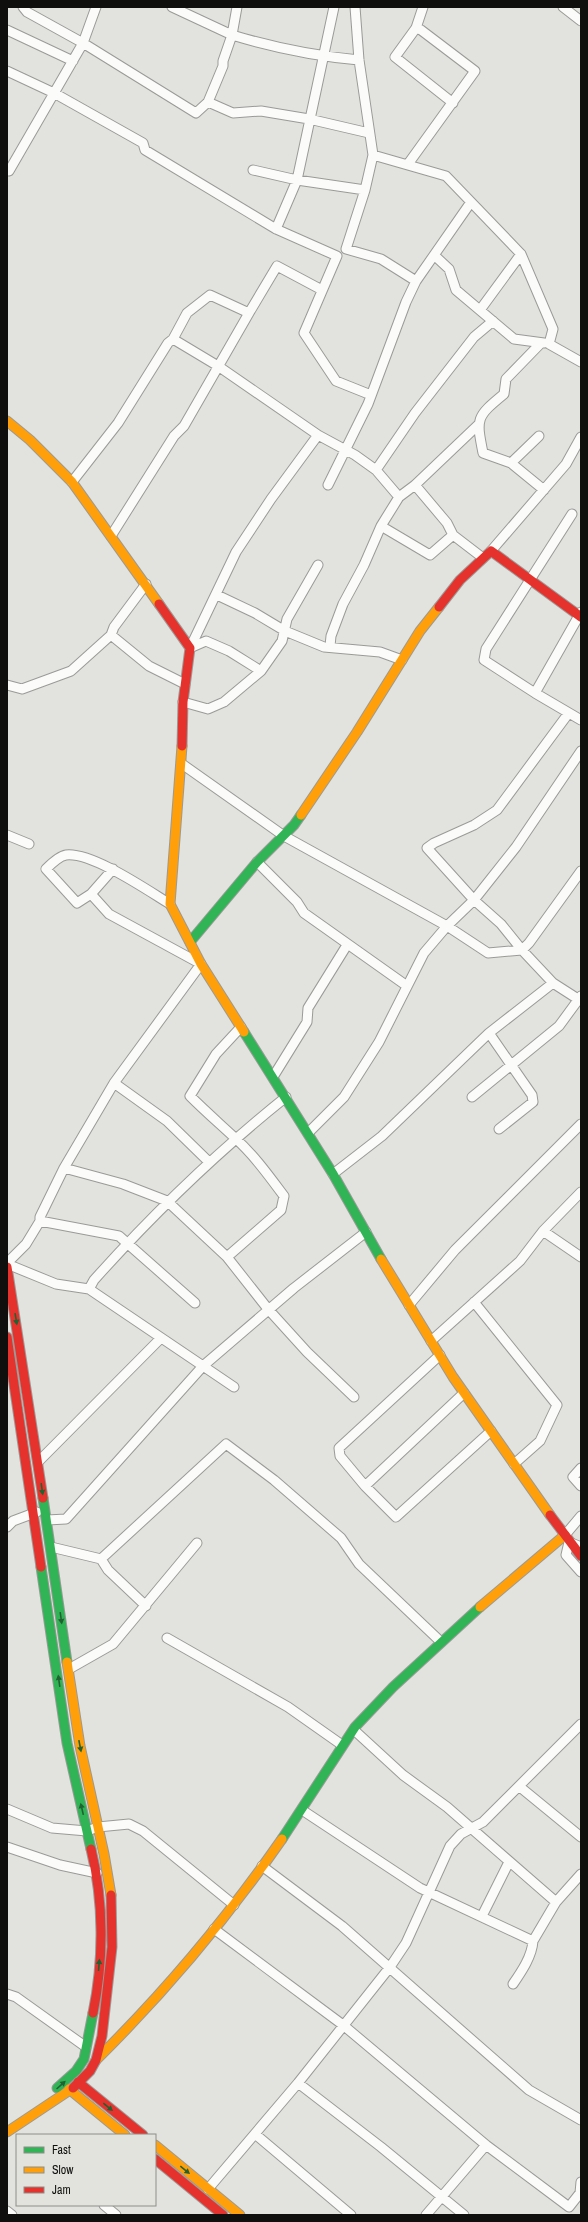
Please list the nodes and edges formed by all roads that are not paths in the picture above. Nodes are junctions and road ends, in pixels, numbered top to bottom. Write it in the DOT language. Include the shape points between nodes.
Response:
graph roads {
  1 [pos="23,7"];
  2 [pos="96,7"];
  3 [pos="172,7"];
  4 [pos="237,7"];
  5 [pos="334,7"];
  6 [pos="355,7"];
  7 [pos="423,7"];
  8 [pos="563,7"];
  9 [pos="581,22"];
  10 [pos="416,28"];
  11 [pos="7,30"];
  12 [pos="232,35"];
  13 [pos="83,43"];
  14 [pos="323,57"];
  15 [pos="359,60"];
  16 [pos="72,61"];
  17 [pos="7,71"];
  18 [pos="54,93"];
  19 [pos="208,102"];
  20 [pos="453,103"];
  21 [pos="309,119"];
  22 [pos="369,132"];
  23 [pos="373,155"];
  24 [pos="408,164"];
  25 [pos="253,170"];
  26 [pos="8,171"];
  27 [pos="297,180"];
  28 [pos="365,190"];
  29 [pos="471,202"];
  30 [pos="276,229"];
  31 [pos="346,249"];
  32 [pos="521,254"];
  33 [pos="434,255"];
  34 [pos="337,256"];
  35 [pos="416,280"];
  36 [pos="322,290"];
  37 [pos="480,310"];
  38 [pos="249,313"];
  39 [pos="493,321"];
  40 [pos="173,339"];
  41 [pos="545,343"];
  42 [pos="581,362"];
  43 [pos="218,366"];
  44 [pos="371,394"];
  45 [pos="7,421"];
  46 [pos="478,425"];
  47 [pos="318,435"];
  48 [pos="539,436"];
  49 [pos="581,437"];
  50 [pos="344,450"];
  51 [pos="511,464"];
  52 [pos="376,470"];
  53 [pos="72,482"];
  54 [pos="328,484"];
  55 [pos="416,485"];
  56 [pos="544,490"];
  57 [pos="399,498"];
  58 [pos="572,514"];
  59 [pos="381,526"];
  60 [pos="453,535"];
  61 [pos="111,536"];
  62 [pos="491,551"];
  63 [pos="483,558"];
  64 [pos="318,565"];
  65 [pos="530,580"];
  66 [pos="146,584"];
  67 [pos="217,596"];
  68 [pos="580,615"];
  69 [pos="285,631"];
  70 [pos="111,635"];
  71 [pos="330,646"];
  72 [pos="190,648"];
  73 [pos="402,660"];
  74 [pos="261,671"];
  75 [pos="185,684"];
  76 [pos="7,685"];
  77 [pos="535,693"];
  78 [pos="183,702"];
  79 [pos="568,714"];
  80 [pos="581,720"];
  81 [pos="581,751"];
  82 [pos="182,764"];
  83 [pos="7,835"];
  84 [pos="284,836"];
  85 [pos="29,844"];
  86 [pos="257,862"];
  87 [pos="113,869"];
  88 [pos="581,871"];
  89 [pos="91,894"];
  90 [pos="474,900"];
  91 [pos="170,904"];
  92 [pos="447,926"];
  93 [pos="190,942"];
  94 [pos="347,944"];
  95 [pos="522,950"];
  96 [pos="201,964"];
  97 [pos="554,983"];
  98 [pos="407,986"];
  99 [pos="580,999"];
  100 [pos="241,1027"];
  101 [pos="489,1032"];
  102 [pos="511,1066"];
  103 [pos="273,1077"];
  104 [pos="114,1083"];
  105 [pos="286,1097"];
  106 [pos="472,1097"];
  107 [pos="581,1124"];
  108 [pos="499,1129"];
  109 [pos="308,1133"];
  110 [pos="235,1138"];
  111 [pos="209,1162"];
  112 [pos="64,1168"];
  113 [pos="333,1174"];
  114 [pos="580,1196"];
  115 [pos="167,1201"];
  116 [pos="40,1221"];
  117 [pos="543,1230"];
  118 [pos="366,1232"];
  119 [pos="128,1242"];
  120 [pos="227,1257"];
  121 [pos="581,1257"];
  122 [pos="7,1264"];
  123 [pos="89,1289"];
  124 [pos="474,1302"];
  125 [pos="195,1303"];
  126 [pos="408,1305"];
  127 [pos="268,1309"];
  128 [pos="7,1337"];
  129 [pos="161,1338"];
  130 [pos="431,1341"];
  131 [pos="440,1355"];
  132 [pos="203,1366"];
  133 [pos="9,1368"];
  134 [pos="234,1387"];
  135 [pos="464,1393"];
  136 [pos="354,1398"];
  137 [pos="491,1431"];
  138 [pos="38,1462"];
  139 [pos="514,1464"];
  140 [pos="581,1468"];
  141 [pos="365,1486"];
  142 [pos="581,1486"];
  143 [pos="45,1509"];
  144 [pos="34,1513"];
  145 [pos="581,1516"];
  146 [pos="46,1520"];
  147 [pos="7,1527"];
  148 [pos="567,1539"];
  149 [pos="197,1544"];
  150 [pos="51,1547"];
  151 [pos="581,1547"];
  152 [pos="581,1556"];
  153 [pos="101,1559"];
  154 [pos="581,1572"];
  155 [pos="146,1606"];
  156 [pos="167,1638"];
  157 [pos="441,1642"];
  158 [pos="68,1670"];
  159 [pos="581,1724"];
  160 [pos="354,1730"];
  161 [pos="342,1745"];
  162 [pos="520,1787"];
  163 [pos="7,1809"];
  164 [pos="302,1810"];
  165 [pos="98,1827"];
  166 [pos="471,1828"];
  167 [pos="87,1831"];
  168 [pos="581,1837"];
  169 [pos="7,1847"];
  170 [pos="509,1862"];
  171 [pos="262,1866"];
  172 [pos="97,1873"];
  173 [pos="581,1874"];
  174 [pos="430,1892"];
  175 [pos="556,1902"];
  176 [pos="234,1905"];
  177 [pos="482,1916"];
  178 [pos="214,1929"];
  179 [pos="533,1941"];
  180 [pos="390,1967"];
  181 [pos="513,1984"];
  182 [pos="7,1994"];
  183 [pos="344,2025"];
  184 [pos="86,2047"];
  185 [pos="96,2060"];
  186 [pos="78,2082"];
  187 [pos="298,2083"];
  188 [pos="69,2089"];
  189 [pos="581,2120"];
  190 [pos="12,2132"];
  191 [pos="124,2134"];
  192 [pos="142,2134"];
  193 [pos="255,2134"];
  194 [pos="486,2144"];
  195 [pos="156,2146"];
  196 [pos="156,2161"];
  197 [pos="581,2182"];
  198 [pos="208,2188"];
  199 [pos="441,2198"];
  200 [pos="105,2206"];
  201 [pos="7,2211"];
  202 [pos="12,2215"];
  203 [pos="116,2215"];
  204 [pos="223,2215"];
  205 [pos="240,2215"];
  206 [pos="351,2215"];
  207 [pos="426,2215"];
  208 [pos="464,2215"];
  1 -- 13 [label="street" via="27,12"];
  2 -- 13 [label="street"];
  3 -- 12 [label="street"];
  4 -- 12 [label="street"];
  5 -- 14 [label="street"];
  6 -- 15 [label="street"];
  7 -- 10 [label="street"];
  8 -- 9 [label="street"];
  10 -- 20 [label="street" via="395,57"];
  10 -- 20 [label="street" via="475,70"];
  11 -- 16 [label="street"];
  12 -- 14 [label="street" via="278,49"];
  12 -- 19 [label="street"];
  13 -- 16 [label="street"];
  13 -- 19 [label="street" via="196,113"];
  14 -- 15 [label="street"];
  14 -- 21 [label="street"];
  15 -- 22 [label="street"];
  16 -- 18 [label="street"];
  17 -- 18 [label="street"];
  18 -- 26 [label="street"];
  18 -- 30 [label="street" via="143,143 145,150"];
  19 -- 21 [label="street" via="233,113 261,112"];
  20 -- 24 [label="street"];
  21 -- 22 [label="street"];
  21 -- 27 [label="street"];
  22 -- 23 [label="street"];
  23 -- 24 [label="street"];
  23 -- 28 [label="street"];
  24 -- 29 [label="street" via="446,176"];
  25 -- 27 [label="street"];
  27 -- 28 [label="street"];
  27 -- 30 [label="street"];
  28 -- 31 [label="street"];
  29 -- 32 [label="street"];
  29 -- 33 [label="street"];
  30 -- 34 [label="street"];
  31 -- 34 [label="street"];
  31 -- 35 [label="street" via="381,259"];
  32 -- 37 [label="street"];
  32 -- 41 [label="street" via="553,329"];
  33 -- 35 [label="street"];
  33 -- 37 [label="street" via="449,269 456,290"];
  34 -- 36 [label="street"];
  35 -- 44 [label="street"];
  36 -- 38 [label="street" via="277,266"];
  36 -- 44 [label="street" via="304,333 336,381"];
  37 -- 39 [label="street"];
  38 -- 40 [label="street" via="210,296 187,313"];
  38 -- 43 [label="street"];
  39 -- 41 [label="street" via="514,339"];
  39 -- 52 [label="street" via="474,337 415,412"];
  40 -- 43 [label="street"];
  40 -- 53 [label="street" via="118,423"];
  41 -- 42 [label="street"];
  41 -- 46 [label="street" via="506,379 504,394 486,409"];
  43 -- 47 [label="street"];
  43 -- 61 [label="street" via="184,426 174,436"];
  44 -- 50 [label="street"];
  45 -- 53 [label="main road"];
  46 -- 51 [label="street" via="483,453"];
  46 -- 55 [label="street"];
  47 -- 50 [label="street"];
  47 -- 67 [label="street" via="271,498 236,552"];
  48 -- 51 [label="street"];
  49 -- 56 [label="street" via="566,464"];
  50 -- 52 [label="street"];
  50 -- 54 [label="street"];
  51 -- 56 [label="street"];
  52 -- 57 [label="street"];
  53 -- 61 [label="main road"];
  55 -- 57 [label="street"];
  55 -- 60 [label="street" via="447,523"];
  56 -- 62 [label="street"];
  57 -- 59 [label="street"];
  58 -- 65 [label="street"];
  59 -- 60 [label="street" via="430,555"];
  59 -- 71 [label="street" via="343,604 331,636"];
  60 -- 63 [label="street"];
  61 -- 66 [label="main road"];
  62 -- 63 [label="main road"];
  62 -- 65 [label="main road"];
  63 -- 73 [label="main road" via="460,580 420,631"];
  64 -- 69 [label="street" via="287,620"];
  65 -- 68 [label="main road"];
  65 -- 77 [label="street" via="484,654 484,660"];
  66 -- 70 [label="street" via="114,627"];
  66 -- 72 [label="main road"];
  67 -- 69 [label="street" via="255,613"];
  67 -- 72 [label="street"];
  68 -- 77 [label="street"];
  69 -- 71 [label="street" via="324,647"];
  69 -- 74 [label="street" via="282,641"];
  70 -- 75 [label="street" via="148,666"];
  70 -- 76 [label="street" via="71,671 22,689"];
  71 -- 73 [label="street" via="380,652"];
  72 -- 74 [label="street" via="206,641 229,651"];
  72 -- 75 [label="main road"];
  73 -- 84 [label="main road" via="357,732"];
  74 -- 78 [label="street" via="219,704 208,708"];
  75 -- 78 [label="main road"];
  77 -- 79 [label="street"];
  78 -- 82 [label="main road"];
  79 -- 80 [label="street"];
  79 -- 90 [label="street" via="497,810 474,826 427,848"];
  81 -- 90 [label="street" via="516,847"];
  82 -- 84 [label="street"];
  82 -- 91 [label="main road"];
  83 -- 85 [label="street"];
  84 -- 86 [label="main road"];
  84 -- 92 [label="street"];
  86 -- 93 [label="main road"];
  86 -- 94 [label="street" via="304,912"];
  87 -- 89 [label="street"];
  87 -- 89 [label="street" via="74,855 64,855 47,868 77,903"];
  87 -- 91 [label="street"];
  88 -- 95 [label="street"];
  89 -- 96 [label="street" via="109,914"];
  90 -- 92 [label="street"];
  90 -- 95 [label="street" via="501,924"];
  91 -- 93 [label="main road"];
  92 -- 95 [label="street" via="488,953"];
  92 -- 98 [label="street" via="424,953"];
  93 -- 96 [label="main road"];
  94 -- 98 [label="street"];
  94 -- 103 [label="street" via="308,1008 307,1022"];
  95 -- 97 [label="street"];
  96 -- 100 [label="main road"];
  96 -- 104 [label="street"];
  97 -- 99 [label="street"];
  97 -- 101 [label="street"];
  98 -- 109 [label="street" via="379,1042 344,1096"];
  99 -- 102 [label="street" via="559,1026"];
  100 -- 103 [label="main road"];
  100 -- 110 [label="street" via="216,1054 190,1096"];
  101 -- 102 [label="street"];
  101 -- 113 [label="street" via="382,1136"];
  102 -- 106 [label="street"];
  102 -- 108 [label="street" via="532,1095 533,1102"];
  103 -- 105 [label="main road"];
  104 -- 111 [label="street" via="167,1121"];
  104 -- 112 [label="street"];
  105 -- 109 [label="main road"];
  105 -- 110 [label="street"];
  107 -- 126 [label="street" via="455,1250"];
  109 -- 113 [label="main road"];
  110 -- 111 [label="street"];
  110 -- 120 [label="street" via="265,1170 284,1196 281,1210"];
  111 -- 115 [label="street"];
  112 -- 115 [label="street" via="122,1184"];
  112 -- 116 [label="street"];
  113 -- 118 [label="main road"];
  114 -- 117 [label="street"];
  115 -- 119 [label="street"];
  115 -- 120 [label="street"];
  116 -- 119 [label="street" via="119,1236"];
  116 -- 122 [label="street" via="26,1244"];
  117 -- 121 [label="street"];
  117 -- 124 [label="street" via="520,1261"];
  118 -- 126 [label="main road"];
  118 -- 127 [label="street"];
  119 -- 123 [label="street"];
  119 -- 125 [label="street"];
  120 -- 127 [label="street"];
  122 -- 123 [label="street" via="56,1284"];
  122 -- 138 [label="main road, one-way"];
  123 -- 129 [label="street"];
  124 -- 130 [label="street"];
  124 -- 139 [label="street" via="557,1405 540,1441"];
  126 -- 130 [label="main road"];
  127 -- 132 [label="street"];
  127 -- 136 [label="street"];
  128 -- 133 [label="main road"];
  129 -- 132 [label="street"];
  129 -- 138 [label="street"];
  130 -- 131 [label="main road"];
  131 -- 135 [label="main road"];
  131 -- 141 [label="street" via="339,1448 340,1456"];
  132 -- 134 [label="street"];
  132 -- 146 [label="street" via="66,1519"];
  133 -- 144 [label="main road"];
  135 -- 137 [label="main road"];
  135 -- 141 [label="street"];
  137 -- 139 [label="main road"];
  137 -- 141 [label="street" via="397,1517 392,1516"];
  138 -- 143 [label="main road, one-way"];
  139 -- 148 [label="main road"];
  140 -- 142 [label="street" via="573,1477"];
  143 -- 144 [label="street"];
  143 -- 146 [label="main road"];
  144 -- 147 [label="street"];
  167 -- 144 [label="main road, one-way" via="67,1743"];
  145 -- 148 [label="street"];
  146 -- 150 [label="main road"];
  148 -- 151 [label="street"];
  148 -- 152 [label="main road"];
  148 -- 154 [label="street" via="566,1555"];
  148 -- 157 [label="main road" via="476,1608"];
  149 -- 155 [label="street"];
  150 -- 153 [label="street"];
  150 -- 158 [label="main road, one-way"];
  153 -- 155 [label="street" via="108,1570"];
  153 -- 157 [label="street" via="226,1444 274,1480 341,1538 359,1564"];
  155 -- 158 [label="street" via="113,1644"];
  156 -- 161 [label="street" via="288,1707"];
  157 -- 160 [label="main road" via="396,1683"];
  158 -- 165 [label="main road, one-way" via="79,1743"];
  159 -- 162 [label="street"];
  160 -- 161 [label="main road"];
  160 -- 166 [label="street" via="403,1775"];
  161 -- 164 [label="main road"];
  162 -- 166 [label="street" via="483,1822"];
  162 -- 168 [label="street"];
  163 -- 167 [label="street" via="52,1828"];
  164 -- 171 [label="main road"];
  164 -- 174 [label="street" via="420,1888"];
  165 -- 167 [label="street"];
  165 -- 176 [label="street" via="129,1824 143,1831"];
  165 -- 185 [label="main road" via="108,1874 112,1945 106,2010"];
  166 -- 170 [label="street"];
  166 -- 174 [label="street" via="450,1846"];
  167 -- 172 [label="main road"];
  169 -- 172 [label="street" via="60,1865"];
  170 -- 175 [label="street"];
  170 -- 177 [label="street"];
  171 -- 176 [label="main road"];
  171 -- 180 [label="street" via="342,1926"];
  184 -- 172 [label="main road, one-way" via="94,2010 101,1945"];
  173 -- 175 [label="street"];
  174 -- 177 [label="street"];
  174 -- 180 [label="street" via="406,1943"];
  175 -- 179 [label="street"];
  176 -- 178 [label="main road"];
  177 -- 179 [label="street"];
  178 -- 183 [label="street"];
  178 -- 185 [label="main road" via="117,2040"];
  179 -- 181 [label="street" via="533,1947 523,1969"];
  180 -- 183 [label="street"];
  180 -- 189 [label="street" via="529,2090"];
  182 -- 184 [label="street" via="16,1997"];
  183 -- 187 [label="street"];
  183 -- 194 [label="street"];
  190 -- 184 [label="main road, one-way" via="76,2071 84,2059"];
  185 -- 186 [label="main road"];
  186 -- 188 [label="main road"];
  186 -- 192 [label="main road, one-way"];
  187 -- 193 [label="street"];
  187 -- 199 [label="street" via="381,2147"];
  188 -- 190 [label="main road"];
  188 -- 191 [label="main road"];
  193 -- 198 [label="street"];
  193 -- 206 [label="street"];
  194 -- 197 [label="street" via="569,2207 580,2193"];
  194 -- 199 [label="street"];
  195 -- 198 [label="main road, one-way"];
  196 -- 204 [label="main road"];
  198 -- 205 [label="main road"];
  199 -- 207 [label="street"];
  199 -- 208 [label="street"];
  200 -- 203 [label="street"];
  201 -- 202 [label="street"];
}
